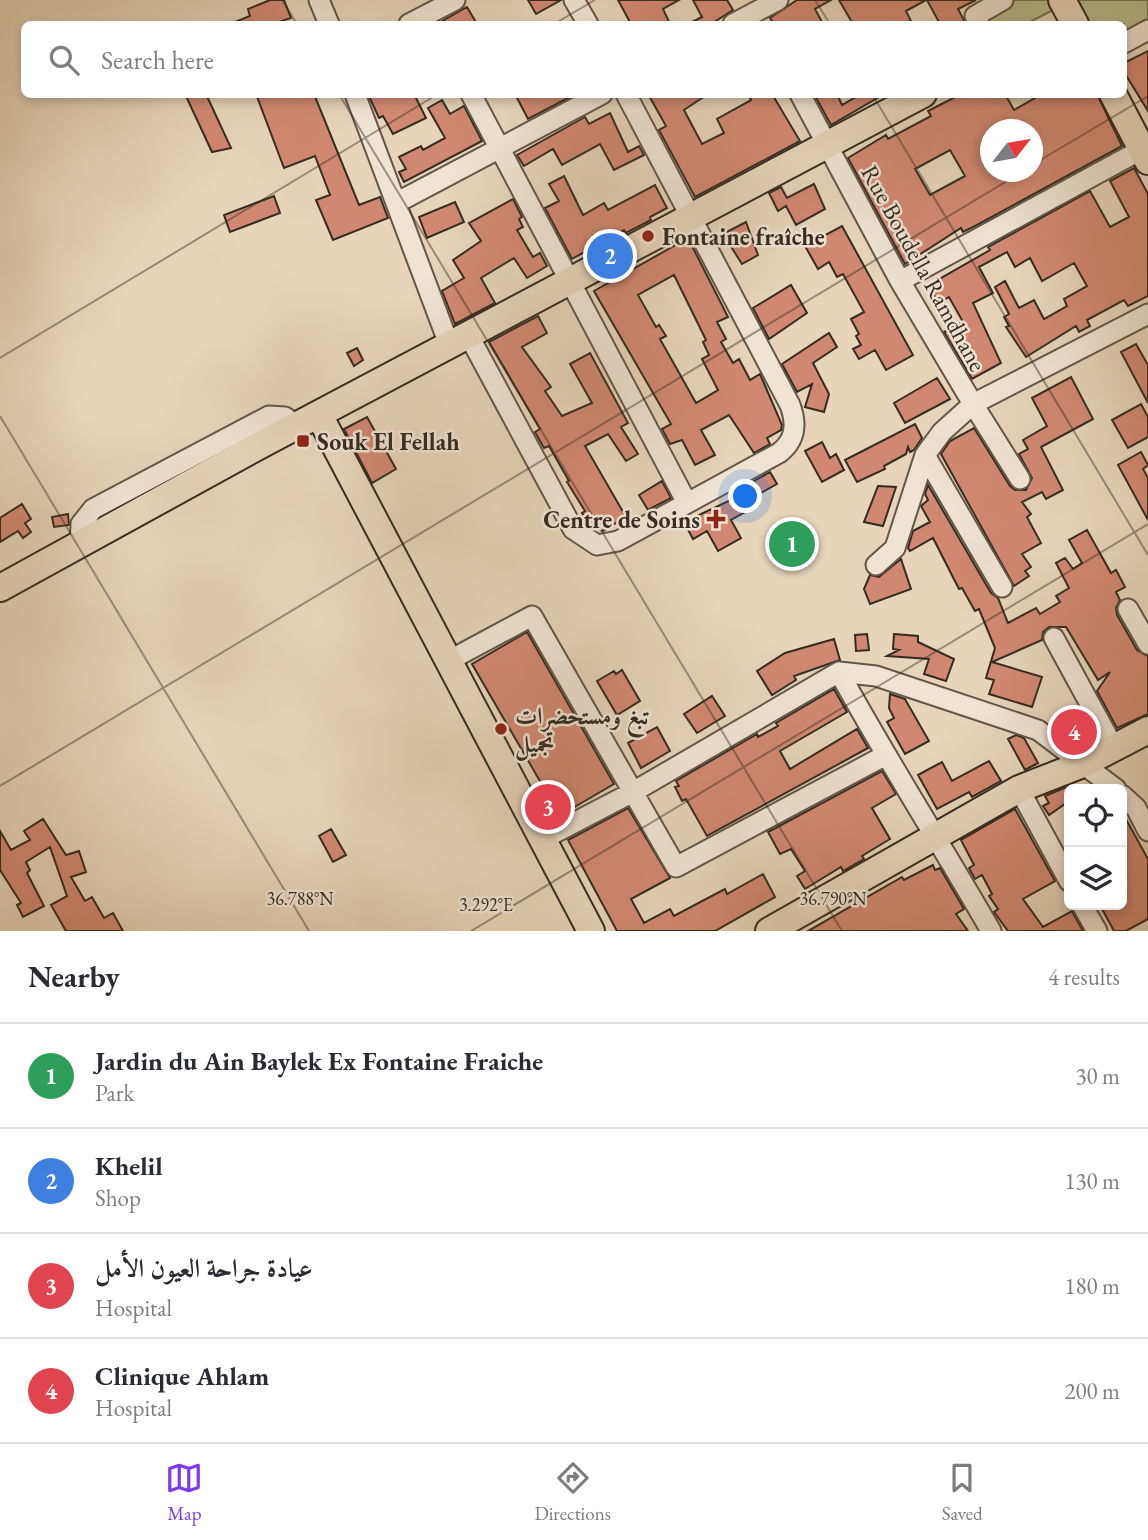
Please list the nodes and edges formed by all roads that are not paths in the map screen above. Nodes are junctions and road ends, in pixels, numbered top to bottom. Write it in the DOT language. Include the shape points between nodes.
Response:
graph roads {
  1 [pos="319,0"];
  2 [pos="455,0"];
  3 [pos="574,0"];
  4 [pos="778,0"];
  5 [pos="1003,0"];
  6 [pos="755,12"];
  7 [pos="431,19"];
  8 [pos="327,21"];
  9 [pos="586,21"];
  10 [pos="738,21"];
  11 [pos="978,21"];
  12 [pos="1148,30"];
  13 [pos="1127,41"];
  14 [pos="357,98"];
  15 [pos="473,98"];
  16 [pos="594,98"];
  17 [pos="628,98"];
  18 [pos="802,98"];
  19 [pos="916,98"];
  20 [pos="1114,98"];
  21 [pos="828,145"];
  22 [pos="499,148"];
  23 [pos="1146,152"];
  24 [pos="396,203"];
  25 [pos="692,218"];
  26 [pos="900,281"];
  27 [pos="569,284"];
  28 [pos="1148,314"];
  29 [pos="459,342"];
  30 [pos="973,404"];
  31 [pos="308,421"];
  32 [pos="925,455"];
  33 [pos="1020,479"];
  34 [pos="687,503"];
  35 [pos="876,565"];
  36 [pos="1002,587"];
  37 [pos="0,588"];
  38 [pos="1128,609"];
  39 [pos="1054,638"];
  40 [pos="1148,644"];
  41 [pos="450,660"];
  42 [pos="839,672"];
  43 [pos="1148,730"];
  44 [pos="1114,748"];
  45 [pos="884,756"];
  46 [pos="1083,764"];
  47 [pos="1109,784"];
  48 [pos="1019,789"];
  49 [pos="634,792"];
  50 [pos="1135,802"];
  51 [pos="1148,831"];
  52 [pos="937,837"];
  53 [pos="543,839"];
  54 [pos="1064,872"];
  55 [pos="1085,910"];
  56 [pos="590,931"];
  57 [pos="769,931"];
  58 [pos="989,931"];
  59 [pos="1097,931"];
  1 -- 8 [label="street"];
  2 -- 7 [label="street"];
  3 -- 9 [label="street"];
  4 -- 6 [label="street"];
  5 -- 11 [label="street" via="975,16"];
  6 -- 10 [label="street"];
  12 -- 13 [label="street"];
  14 -- 24 [label="street"];
  15 -- 22 [label="street"];
  16 -- 22 [label="street"];
  17 -- 25 [label="street"];
  18 -- 21 [label="street, Rue Boudella Ramdhane"];
  19 -- 21 [label="main road"];
  20 -- 23 [label="main road"];
  21 -- 25 [label="main road"];
  21 -- 26 [label="street, Rue Boudella Ramdhane"];
  22 -- 24 [label="street"];
  22 -- 27 [label="street"];
  23 -- 26 [label="street"];
  24 -- 29 [label="street"];
  25 -- 27 [label="main road"];
  25 -- 34 [label="street" via="790,405 795,428 793,439 779,453"];
  26 -- 30 [label="street, Rue Boudella Ramdhane"];
  27 -- 29 [label="main road"];
  27 -- 34 [label="street"];
  28 -- 30 [label="street, Rue Boudella Ramdhane"];
  29 -- 31 [label="main road"];
  29 -- 34 [label="street" via="581,537 597,545 618,541"];
  30 -- 32 [label="street"];
  30 -- 33 [label="street"];
  31 -- 37 [label="main road" via="189,471 80,544"];
  31 -- 41 [label="main road"];
  32 -- 35 [label="street" via="895,548"];
  32 -- 36 [label="street"];
  38 -- 40 [label="street"];
  39 -- 44 [label="street"];
  41 -- 49 [label="street" via="532,616"];
  41 -- 53 [label="main road"];
  42 -- 45 [label="street"];
  42 -- 46 [label="street" via="876,676 1038,730"];
  42 -- 49 [label="street"];
  43 -- 44 [label="main road"];
  44 -- 46 [label="main road"];
  45 -- 49 [label="street" via="676,867"];
  45 -- 52 [label="street"];
  46 -- 47 [label="street"];
  46 -- 48 [label="main road"];
  48 -- 52 [label="main road"];
  48 -- 54 [label="street"];
  49 -- 53 [label="street"];
  50 -- 51 [label="street"];
  52 -- 57 [label="main road"];
  52 -- 58 [label="street"];
  53 -- 56 [label="main road"];
  55 -- 59 [label="street"];
}
